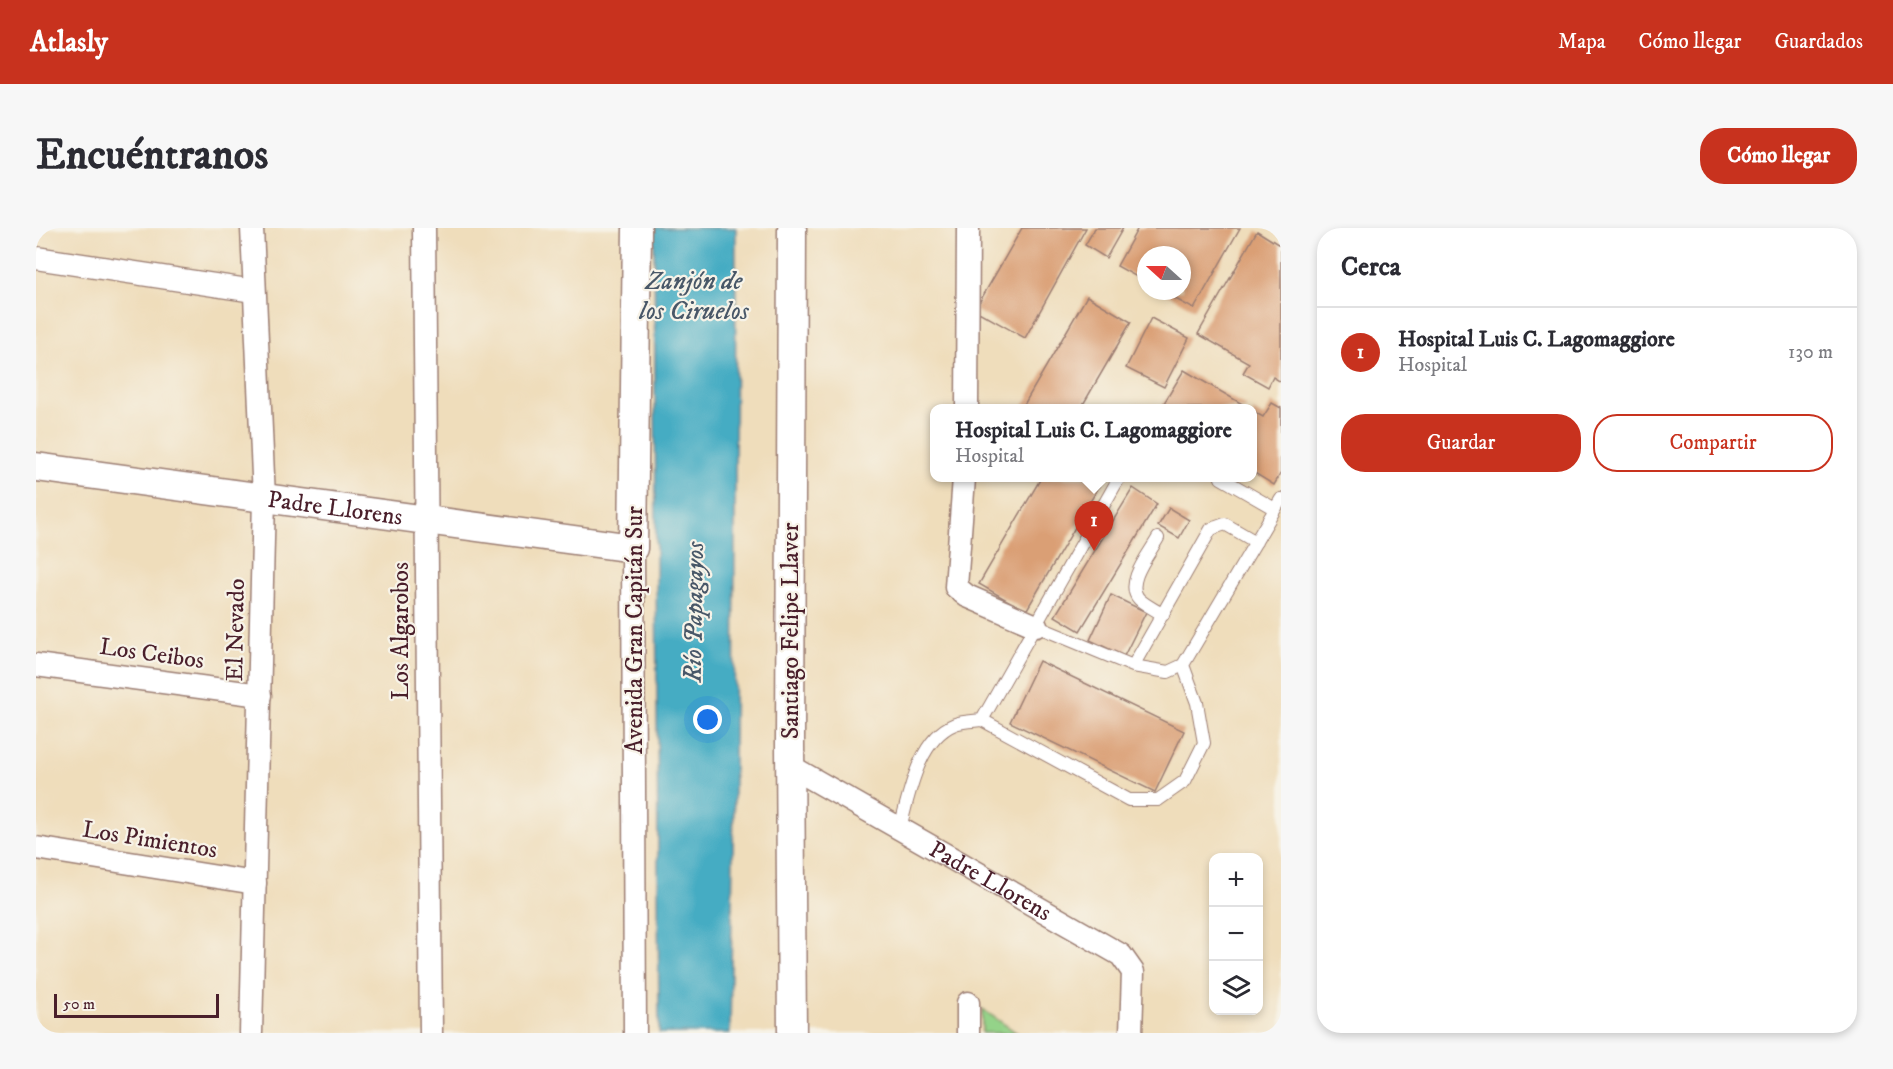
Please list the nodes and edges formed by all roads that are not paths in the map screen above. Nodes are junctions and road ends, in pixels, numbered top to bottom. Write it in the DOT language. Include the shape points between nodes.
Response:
graph roads {
  1 [pos="252,228"];
  2 [pos="424,228"];
  3 [pos="636,228"];
  4 [pos="792,228"];
  5 [pos="968,228"];
  6 [pos="36,258"];
  7 [pos="254,291"];
  8 [pos="967,404"];
  9 [pos="36,467"];
  10 [pos="964,482"];
  11 [pos="1116,482"];
  12 [pos="1232,482"];
  13 [pos="264,498"];
  14 [pos="1278,504"];
  15 [pos="426,521"];
  16 [pos="1158,538"];
  17 [pos="1256,542"];
  18 [pos="633,548"];
  19 [pos="1163,615"];
  20 [pos="1036,626"];
  21 [pos="36,665"];
  22 [pos="1184,665"];
  23 [pos="1133,666"];
  24 [pos="260,695"];
  25 [pos="982,720"];
  26 [pos="790,766"];
  27 [pos="900,828"];
  28 [pos="36,848"];
  29 [pos="255,883"];
  30 [pos="968,1003"];
  31 [pos="251,1033"];
  32 [pos="430,1033"];
  33 [pos="635,1033"];
  34 [pos="792,1033"];
  35 [pos="968,1033"];
  36 [pos="1131,1033"];
  1 -- 7 [label="street, El Nevado"];
  2 -- 15 [label="street, Los Algarobos"];
  3 -- 18 [label="street, Avenida Gran Capitán Sur"];
  4 -- 26 [label="street, Santiago Felipe Llaver"];
  5 -- 8 [label="street"];
  6 -- 7 [label="street"];
  7 -- 13 [label="street, El Nevado"];
  9 -- 13 [label="street, Padre Llorens"];
  10 -- 20 [label="street" via="956,587 967,596"];
  11 -- 20 [label="lane"];
  12 -- 14 [label="lane"];
  13 -- 15 [label="street, Padre Llorens"];
  13 -- 24 [label="street, El Nevado"];
  14 -- 17 [label="lane"];
  15 -- 18 [label="street, Padre Llorens"];
  15 -- 32 [label="street, Los Algarobos"];
  16 -- 19 [label="lane" via="1134,581 1134,591"];
  17 -- 19 [label="lane" via="1225,524 1211,529"];
  17 -- 22 [label="lane"];
  18 -- 33 [label="street, Avenida Gran Capitán Sur"];
  19 -- 23 [label="lane"];
  20 -- 23 [label="lane"];
  20 -- 25 [label="lane"];
  21 -- 24 [label="street, Los Ceibos"];
  22 -- 23 [label="lane" via="1168,672"];
  22 -- 25 [label="lane" via="1197,703 1204,743 1185,781 1158,800 1129,800"];
  24 -- 29 [label="street, El Nevado"];
  25 -- 27 [label="lane" via="955,724 941,733 925,753"];
  26 -- 27 [label="street, Padre Llorens"];
  26 -- 34 [label="street, Santiago Felipe Llaver"];
  27 -- 36 [label="street, Padre Llorens" via="1121,955 1133,972"];
  28 -- 29 [label="street, Los Pimientos"];
  29 -- 31 [label="street, El Nevado"];
  30 -- 35 [label="street"];
}
